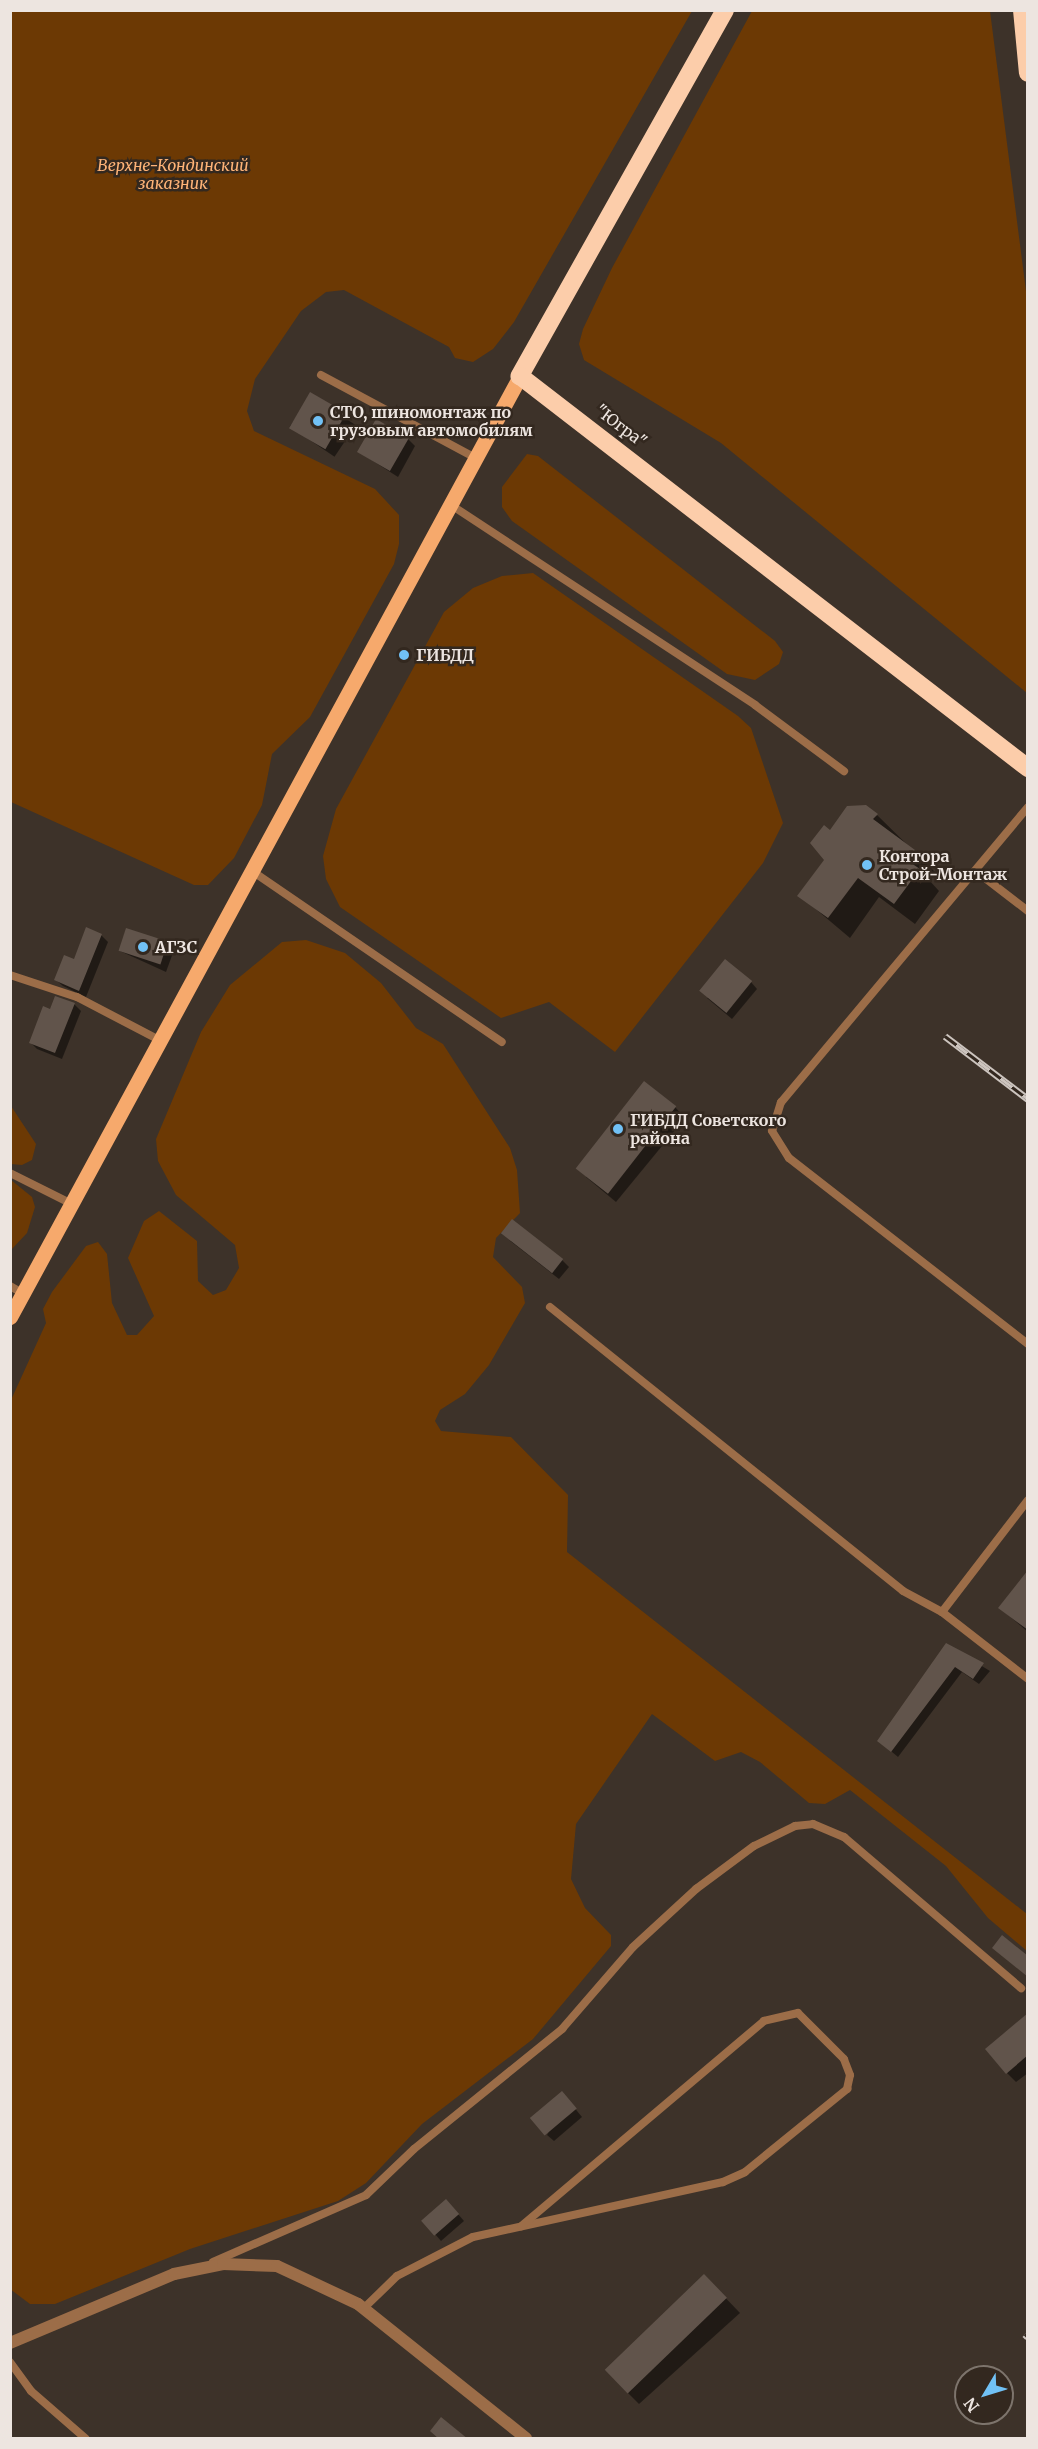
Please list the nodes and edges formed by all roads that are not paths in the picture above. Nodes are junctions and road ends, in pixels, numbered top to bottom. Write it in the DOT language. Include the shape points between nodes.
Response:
graph roads {
  1 [pos="725,10"];
  2 [pos="1022,10"];
  3 [pos="1028,73"];
  4 [pos="321,375"];
  5 [pos="520,376"];
  6 [pos="476,458"];
  7 [pos="451,505"];
  8 [pos="1028,768"];
  9 [pos="844,771"];
  10 [pos="1028,807"];
  11 [pos="976,871"];
  12 [pos="255,873"];
  13 [pos="1028,911"];
  14 [pos="10,975"];
  15 [pos="162,1042"];
  16 [pos="502,1042"];
  17 [pos="10,1173"];
  18 [pos="72,1204"];
  19 [pos="17,1290"];
  20 [pos="550,1307"];
  21 [pos="10,1317"];
  22 [pos="1028,1344"];
  23 [pos="1028,1500"];
  24 [pos="1024,1511"];
  25 [pos="942,1612"];
  26 [pos="1028,1679"];
  27 [pos="1021,1988"];
  28 [pos="521,2226"];
  29 [pos="200,2268"];
  30 [pos="364,2308"];
  31 [pos="10,2343"];
  32 [pos="10,2362"];
  33 [pos="85,2439"];
  34 [pos="526,2439"];
  1 -- 5 [label="highway"];
  2 -- 3 [label="highway"];
  4 -- 6 [label="lane"];
  5 -- 6 [label="main road"];
  5 -- 8 [label="highway, \"Югра\""];
  6 -- 7 [label="main road"];
  7 -- 9 [label="lane" via="755,705"];
  7 -- 12 [label="main road"];
  10 -- 11 [label="lane"];
  11 -- 13 [label="lane"];
  11 -- 22 [label="lane" via="781,1102 772,1131 789,1158"];
  12 -- 15 [label="main road"];
  12 -- 16 [label="lane"];
  14 -- 15 [label="lane" via="77,997"];
  15 -- 18 [label="main road"];
  17 -- 18 [label="lane"];
  18 -- 19 [label="main road"];
  19 -- 21 [label="main road"];
  20 -- 25 [label="lane" via="903,1591"];
  23 -- 24 [label="lane"];
  24 -- 25 [label="lane"];
  25 -- 26 [label="lane"];
  27 -- 29 [label="lane" via="844,1837 813,1824 795,1826 754,1846 688,1895 633,1947 562,2029 414,2149 366,2195"];
  28 -- 28 [label="lane" via="764,2021 798,2013 844,2059 847,2089 745,2172 723,2182"];
  28 -- 30 [label="lane" via="444,2250 397,2276"];
  29 -- 30 [label="street" via="277,2266 318,2281"];
  29 -- 31 [label="street"];
  30 -- 34 [label="street"];
  32 -- 33 [label="lane" via="31,2391"];
}
